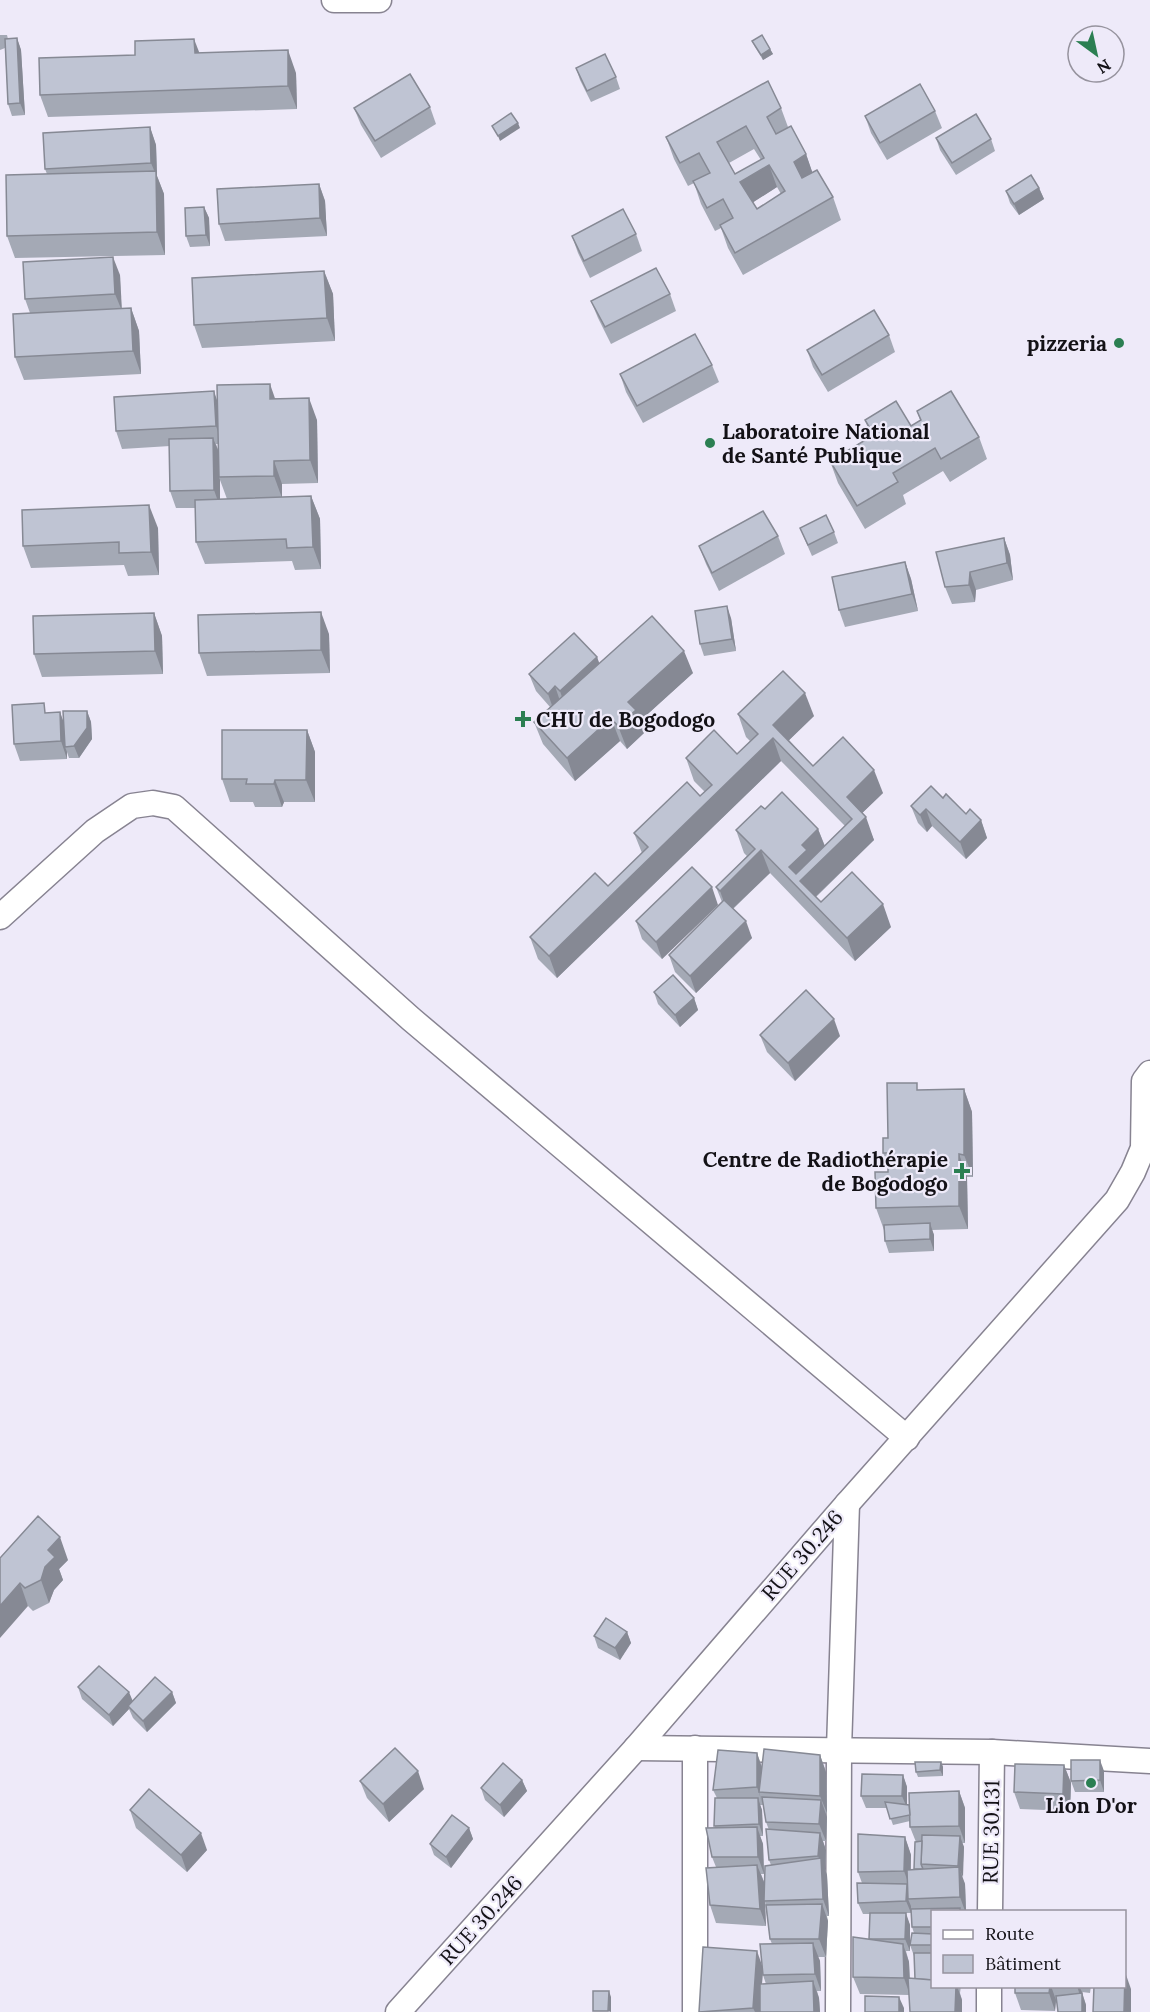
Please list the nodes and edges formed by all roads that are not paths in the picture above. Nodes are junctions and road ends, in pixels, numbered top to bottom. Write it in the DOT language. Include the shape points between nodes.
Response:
graph roads {
  1 [pos="334,0"];
  2 [pos="380,0"];
  3 [pos="0,917"];
  4 [pos="1150,1073"];
  5 [pos="907,1438"];
  6 [pos="847,1504"];
  7 [pos="636,1748"];
  8 [pos="695,1748"];
  9 [pos="839,1749"];
  10 [pos="992,1752"];
  11 [pos="1150,1761"];
  12 [pos="990,1910"];
  13 [pos="989,1988"];
  14 [pos="398,2012"];
  15 [pos="695,2012"];
  16 [pos="838,2012"];
  17 [pos="989,2012"];
  1 -- 2 [label="street"];
  3 -- 5 [label="street" via="95,831 132,806 153,803 174,807 411,1019"];
  4 -- 5 [label="street, RUE 30.246" via="1144,1081 1143,1148 1117,1200"];
  5 -- 6 [label="street, RUE 30.246"];
  6 -- 7 [label="street, RUE 30.246"];
  6 -- 9 [label="street"];
  7 -- 8 [label="street"];
  7 -- 14 [label="street, RUE 30.246"];
  8 -- 9 [label="street"];
  8 -- 15 [label="street"];
  9 -- 10 [label="street"];
  9 -- 16 [label="street"];
  10 -- 11 [label="street"];
  10 -- 12 [label="street, RUE 30.131"];
  13 -- 17 [label="street"];
}
